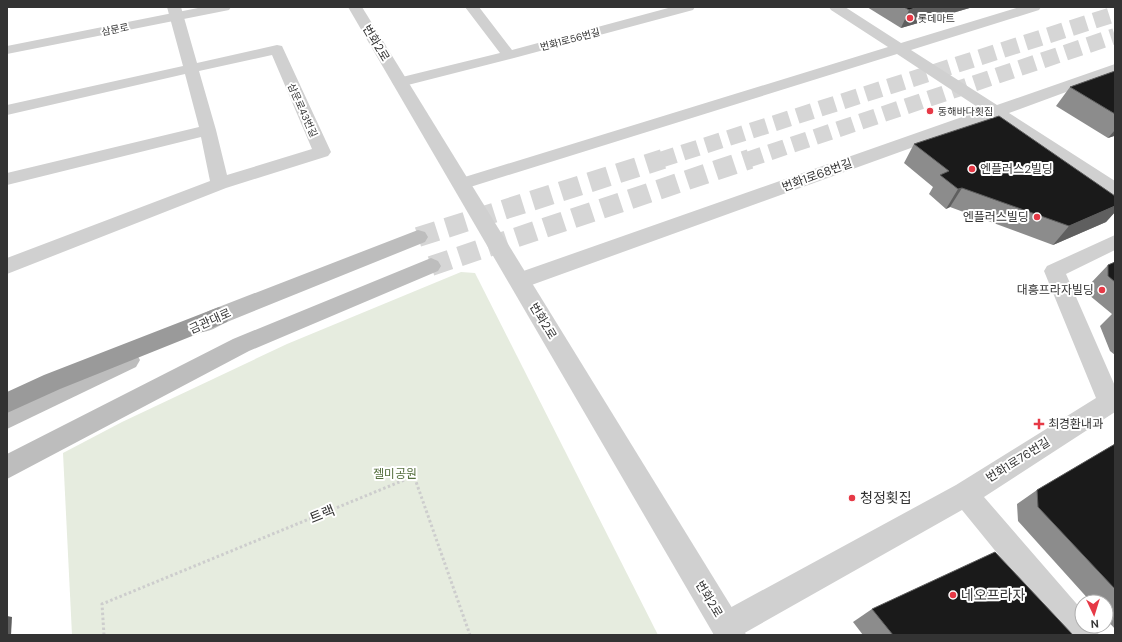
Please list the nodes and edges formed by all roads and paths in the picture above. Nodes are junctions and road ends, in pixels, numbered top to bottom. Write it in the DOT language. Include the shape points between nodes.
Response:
graph roads {
  1 [pos="224,7"];
  2 [pos="355,7"];
  3 [pos="472,7"];
  4 [pos="688,7"];
  5 [pos="836,7"];
  6 [pos="1034,7"];
  7 [pos="175,12"];
  8 [pos="900,49"];
  9 [pos="7,50"];
  10 [pos="509,55"];
  11 [pos="191,68"];
  12 [pos="1115,69"];
  13 [pos="400,82"];
  14 [pos="7,110"];
  15 [pos="995,112"];
  16 [pos="208,130"];
  17 [pos="7,179"];
  18 [pos="220,184"];
  19 [pos="461,184"];
  20 [pos="1115,190"];
  21 [pos="418,237"];
  22 [pos="1115,242"];
  23 [pos="7,266"];
  24 [pos="431,266"];
  25 [pos="519,281"];
  26 [pos="219,316"];
  27 [pos="7,403"];
  28 [pos="7,418"];
  29 [pos="7,467"];
  30 [pos="965,494"];
  31 [pos="728,631"];
  32 [pos="104,635"];
  33 [pos="470,635"];
  34 [pos="1084,635"];
  1 -- 7 [label="street, 삼문로"];
  2 -- 13 [label="street, 번화2로"];
  3 -- 10 [label="street"];
  4 -- 10 [label="street, 번화1로56번길"];
  5 -- 8 [label="street"];
  6 -- 8 [label="street"];
  7 -- 9 [label="street, 삼문로"];
  7 -- 11 [label="street"];
  8 -- 15 [label="street"];
  8 -- 19 [label="street"];
  10 -- 13 [label="street, 번화1로56번길"];
  11 -- 14 [label="street, 삼문로43번길"];
  11 -- 16 [label="street"];
  11 -- 18 [label="street, 삼문로43번길" via="277,50 322,152"];
  12 -- 15 [label="street, 번화1로68번길"];
  13 -- 19 [label="street, 번화2로"];
  15 -- 20 [label="street"];
  15 -- 25 [label="street, 번화1로68번길"];
  16 -- 17 [label="street"];
  16 -- 18 [label="street"];
  18 -- 23 [label="street, 삼문로43번길"];
  19 -- 25 [label="street, 번화2로"];
  21 -- 26 [label="main road, 금관대로"];
  22 -- 30 [label="street, 번화1로76번길" via="1054,271 1110,402"];
  24 -- 29 [label="main road" via="241,345"];
  25 -- 31 [label="street, 번화2로"];
  26 -- 27 [label="highway" via="52,382"];
  26 -- 28 [label="main road, 금관대로"];
  30 -- 31 [label="street"];
  30 -- 34 [label="street"];
  32 -- 33 [label="path, 트랙" via="102,604 414,476"];
}
